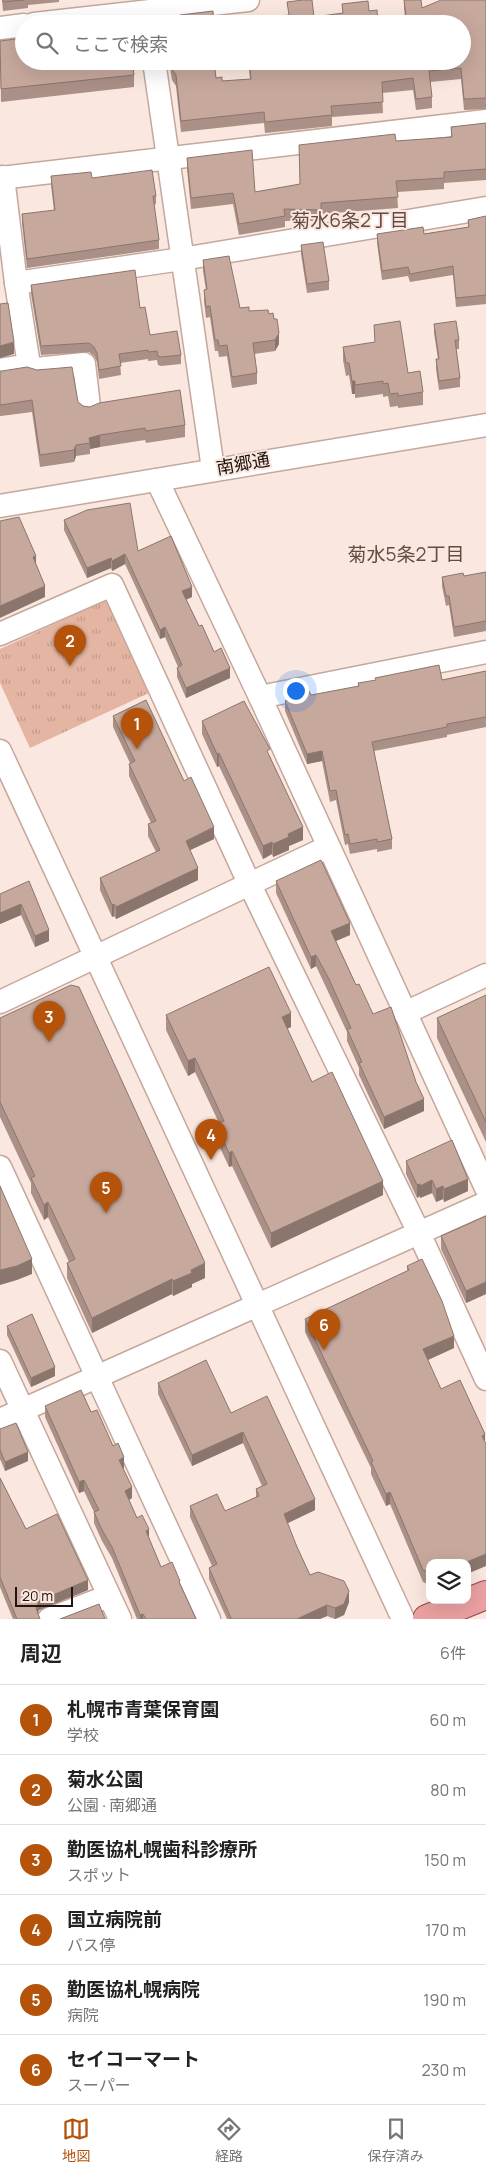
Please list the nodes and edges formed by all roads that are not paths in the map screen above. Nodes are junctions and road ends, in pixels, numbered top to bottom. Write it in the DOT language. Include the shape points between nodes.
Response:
graph roads {
  1 [pos="248,0"];
  2 [pos="178,4"];
  3 [pos="154,15"];
  4 [pos="15,26"];
  5 [pos="0,28"];
  6 [pos="155,70"];
  7 [pos="486,120"];
  8 [pos="167,157"];
  9 [pos="2,178"];
  10 [pos="486,208"];
  11 [pos="182,259"];
  12 [pos="16,283"];
  13 [pos="29,365"];
  14 [pos="0,370"];
  15 [pos="89,406"];
  16 [pos="486,425"];
  17 [pos="213,470"];
  18 [pos="157,480"];
  19 [pos="0,506"];
  20 [pos="0,634"];
  21 [pos="486,652"];
  22 [pos="260,697"];
  23 [pos="0,751"];
  24 [pos="328,847"];
  25 [pos="249,883"];
  26 [pos="96,958"];
  27 [pos="486,975"];
  28 [pos="0,1002"];
  29 [pos="405,1013"];
  30 [pos="0,1167"];
  31 [pos="486,1188"];
  32 [pos="486,1203"];
  33 [pos="419,1233"];
  34 [pos="258,1306"];
  35 [pos="0,1361"];
  36 [pos="97,1377"];
  37 [pos="486,1379"];
  38 [pos="23,1410"];
  39 [pos="0,1420"];
  40 [pos="486,1594"];
  41 [pos="109,1596"];
  42 [pos="49,1619"];
  43 [pos="120,1619"];
  44 [pos="209,1619"];
  45 [pos="403,1619"];
  46 [pos="426,1619"];
  1 -- 2 [label="street"];
  2 -- 3 [label="street"];
  4 -- 5 [label="street"];
  6 -- 8 [label="street"];
  7 -- 8 [label="street"];
  8 -- 9 [label="street"];
  8 -- 11 [label="street"];
  9 -- 12 [label="street"];
  10 -- 11 [label="street"];
  11 -- 12 [label="street"];
  11 -- 17 [label="street"];
  12 -- 13 [label="street"];
  13 -- 14 [label="street"];
  13 -- 15 [label="street" via="36,369 84,364"];
  16 -- 17 [label="street, 南郷通"];
  17 -- 18 [label="street, 南郷通"];
  18 -- 19 [label="street, 南郷通"];
  18 -- 22 [label="street"];
  20 -- 25 [label="street" via="112,585"];
  21 -- 22 [label="street"];
  22 -- 24 [label="street"];
  23 -- 26 [label="street"];
  24 -- 25 [label="street"];
  24 -- 29 [label="street"];
  25 -- 26 [label="street"];
  25 -- 33 [label="street"];
  26 -- 28 [label="street"];
  26 -- 34 [label="street"];
  27 -- 29 [label="street"];
  29 -- 31 [label="street"];
  30 -- 36 [label="street"];
  32 -- 33 [label="street"];
  33 -- 34 [label="street"];
  33 -- 37 [label="street"];
  34 -- 36 [label="street"];
  34 -- 45 [label="street"];
  35 -- 38 [label="street"];
  36 -- 38 [label="street"];
  36 -- 44 [label="street"];
  38 -- 39 [label="street"];
  38 -- 41 [label="street"];
  40 -- 46 [label="main road"];
  41 -- 42 [label="street"];
  41 -- 43 [label="street"];
}
